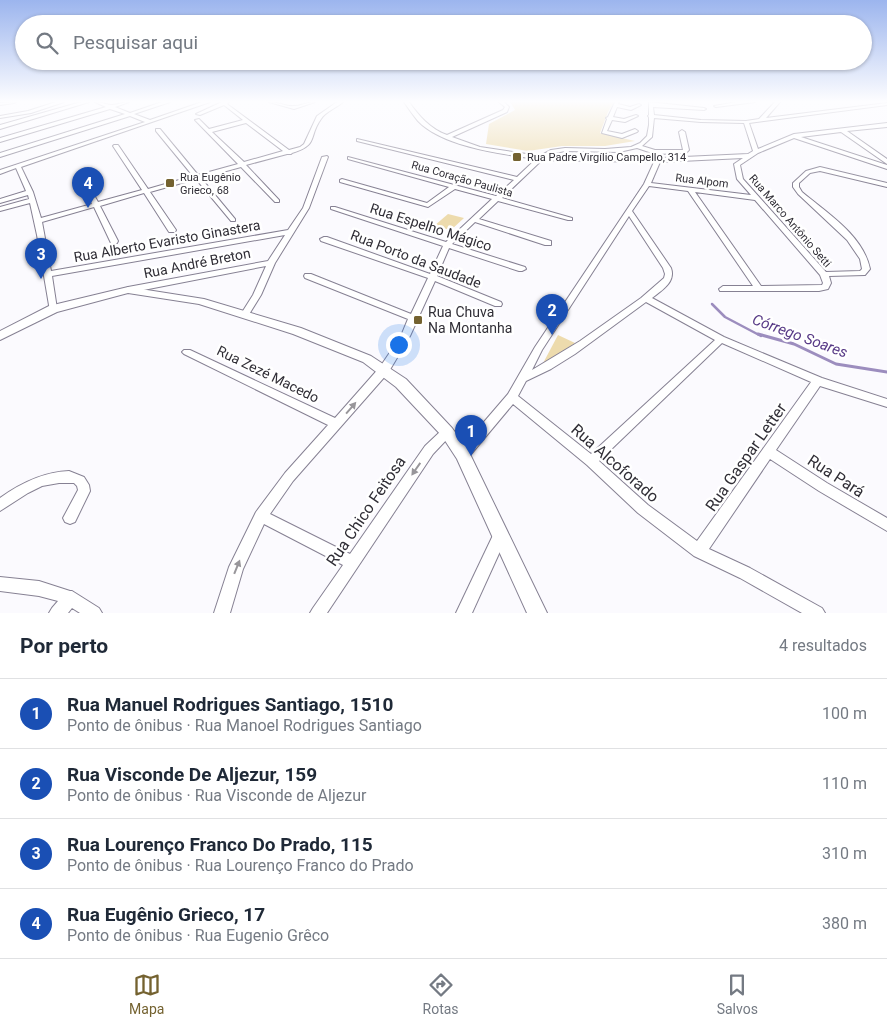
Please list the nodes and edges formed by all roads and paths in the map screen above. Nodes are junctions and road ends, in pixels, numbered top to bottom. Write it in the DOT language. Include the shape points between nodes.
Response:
graph roads {
  1 [pos="158,130"];
  2 [pos="31,131"];
  3 [pos="77,131"];
  4 [pos="125,131"];
  5 [pos="208,131"];
  6 [pos="260,131"];
  7 [pos="313,131"];
  8 [pos="435,131"];
  9 [pos="461,131"];
  10 [pos="604,131"];
  11 [pos="635,131"];
  12 [pos="649,131"];
  13 [pos="748,131"];
  14 [pos="837,131"];
  15 [pos="843,131"];
  16 [pos="682,132"];
  17 [pos="794,136"];
  18 [pos="447,137"];
  19 [pos="0,140"];
  20 [pos="359,140"];
  21 [pos="116,146"];
  22 [pos="637,146"];
  23 [pos="289,153"];
  24 [pos="753,154"];
  25 [pos="0,155"];
  26 [pos="726,156"];
  27 [pos="325,157"];
  28 [pos="350,158"];
  29 [pos="541,158"];
  30 [pos="658,160"];
  31 [pos="887,162"];
  32 [pos="737,164"];
  33 [pos="18,166"];
  34 [pos="244,166"];
  35 [pos="887,167"];
  36 [pos="827,170"];
  37 [pos="0,172"];
  38 [pos="198,178"];
  39 [pos="518,179"];
  40 [pos="342,181"];
  41 [pos="646,184"];
  42 [pos="887,185"];
  43 [pos="454,186"];
  44 [pos="88,189"];
  45 [pos="690,190"];
  46 [pos="147,191"];
  47 [pos="887,192"];
  48 [pos="31,196"];
  49 [pos="756,198"];
  50 [pos="497,199"];
  51 [pos="0,201"];
  52 [pos="277,201"];
  53 [pos="96,204"];
  54 [pos="333,208"];
  55 [pos="0,209"];
  56 [pos="629,211"];
  57 [pos="570,219"];
  58 [pos="233,220"];
  59 [pos="475,220"];
  60 [pos="37,221"];
  61 [pos="172,230"];
  62 [pos="291,232"];
  63 [pos="324,239"];
  64 [pos="114,241"];
  65 [pos="447,244"];
  66 [pos="548,244"];
  67 [pos="271,263"];
  68 [pos="522,269"];
  69 [pos="47,274"];
  70 [pos="824,274"];
  71 [pos="308,276"];
  72 [pos="432,278"];
  73 [pos="723,288"];
  74 [pos="758,288"];
  75 [pos="128,290"];
  76 [pos="645,298"];
  77 [pos="498,304"];
  78 [pos="53,309"];
  79 [pos="245,314"];
  80 [pos="413,318"];
  81 [pos="0,336"];
  82 [pos="721,339"];
  83 [pos="187,352"];
  84 [pos="384,370"];
  85 [pos="521,379"];
  86 [pos="818,380"];
  87 [pos="512,396"];
  88 [pos="887,403"];
  89 [pos="337,424"];
  90 [pos="447,432"];
  91 [pos="770,452"];
  92 [pos="463,454"];
  93 [pos="591,461"];
  94 [pos="0,505"];
  95 [pos="261,516"];
  96 [pos="70,518"];
  97 [pos="887,525"];
  98 [pos="500,536"];
  99 [pos="699,551"];
  100 [pos="352,562"];
  101 [pos="0,584"];
  102 [pos="72,598"];
  103 [pos="57,613"];
  104 [pos="94,613"];
  105 [pos="222,613"];
  106 [pos="318,613"];
  107 [pos="464,613"];
  108 [pos="537,613"];
  109 [pos="817,613"];
  1 -- 38 [label="street"];
  2 -- 19 [label="street"];
  3 -- 25 [label="street"];
  4 -- 33 [label="street"];
  5 -- 34 [label="street"];
  6 -- 23 [label="street"];
  7 -- 23 [label="street" via="306,146"];
  8 -- 18 [label="street"];
  9 -- 18 [label="street"];
  10 -- 11 [label="street" via="622,136"];
  12 -- 22 [label="street" via="649,137"];
  13 -- 24 [label="street"];
  14 -- 17 [label="street, Rua Marco Antônio Setti"];
  15 -- 31 [label="street"];
  16 -- 22 [label="street" via="685,151 655,152"];
  17 -- 24 [label="street, Rua Marco Antônio Setti"];
  17 -- 35 [label="street"];
  18 -- 29 [label="street" via="493,151"];
  20 -- 39 [label="street"];
  21 -- 46 [label="street"];
  22 -- 29 [label="street" via="611,151 558,150"];
  23 -- 34 [label="street"];
  24 -- 26 [label="street"];
  24 -- 32 [label="street, Rua Marco Antônio Setti"];
  26 -- 30 [label="street"];
  26 -- 32 [label="street"];
  27 -- 62 [label="street" via="306,208"];
  28 -- 43 [label="street, Rua Coração Paulista"];
  29 -- 30 [label="street"];
  29 -- 39 [label="street"];
  30 -- 41 [label="street"];
  32 -- 49 [label="street, Rua Marco Antônio Setti" via="740,179"];
  33 -- 37 [label="street"];
  33 -- 48 [label="street"];
  34 -- 38 [label="street"];
  34 -- 52 [label="street"];
  36 -- 42 [label="street"];
  36 -- 47 [label="street"];
  36 -- 70 [label="street" via="808,172 796,187 860,251 866,269 862,273"];
  38 -- 46 [label="street"];
  38 -- 58 [label="street"];
  39 -- 50 [label="street"];
  40 -- 43 [label="street" via="428,205"];
  41 -- 45 [label="street, Rua Alpom"];
  41 -- 56 [label="street"];
  43 -- 50 [label="street, Rua Coração Paulista"];
  44 -- 53 [label="street"];
  45 -- 49 [label="street, Rua Alpom"];
  45 -- 74 [label="street"];
  46 -- 53 [label="street"];
  46 -- 61 [label="street"];
  48 -- 51 [label="street"];
  48 -- 55 [label="street"];
  48 -- 60 [label="street"];
  49 -- 70 [label="street, Rua Marco Antônio Setti"];
  50 -- 57 [label="street, Rua Coração Paulista"];
  50 -- 59 [label="street"];
  53 -- 60 [label="street"];
  53 -- 64 [label="street"];
  54 -- 65 [label="street, Rua Espelho Mágico"];
  56 -- 76 [label="street" via="669,274 668,280"];
  56 -- 85 [label="street"];
  59 -- 65 [label="street"];
  59 -- 66 [label="street"];
  60 -- 69 [label="street"];
  62 -- 67 [label="street"];
  62 -- 69 [label="street, Rua Alberto Evaristo Ginastera"];
  63 -- 72 [label="street, Rua Porto da Saudade"];
  65 -- 68 [label="street, Rua Espelho Mágico"];
  65 -- 72 [label="street"];
  67 -- 75 [label="street, Rua André Breton"];
  67 -- 79 [label="street"];
  69 -- 78 [label="street"];
  70 -- 74 [label="street, Rua Marco Antônio Setti" via="825,287"];
  71 -- 80 [label="street"];
  72 -- 77 [label="street, Rua Porto da Saudade"];
  72 -- 80 [label="street"];
  73 -- 74 [label="street, Rua Marco Antônio Setti"];
  75 -- 78 [label="main road"];
  75 -- 79 [label="main road" via="200,302"];
  76 -- 82 [label="street"];
  76 -- 85 [label="street" via="560,360"];
  78 -- 81 [label="main road"];
  79 -- 84 [label="main road" via="341,347"];
  80 -- 84 [label="street"];
  82 -- 86 [label="street"];
  82 -- 93 [label="street"];
  83 -- 89 [label="street, Rua Zezé Macedo"];
  89 -- 84 [label="street, one-way"];
  84 -- 90 [label="main road" via="401,383"];
  85 -- 87 [label="street"];
  86 -- 88 [label="street"];
  86 -- 91 [label="street, Rua Gaspar Letter"];
  87 -- 92 [label="street"];
  87 -- 93 [label="street, Rua Alcoforado"];
  89 -- 95 [label="street" via="289,477"];
  90 -- 92 [label="main road"];
  90 -- 100 [label="street, Rua Chico Feitosa, one-way" via="429,450"];
  91 -- 97 [label="street, Rua Pará"];
  91 -- 99 [label="street, Rua Gaspar Letter"];
  92 -- 98 [label="main road"];
  93 -- 99 [label="street, Rua Alcoforado" via="643,510"];
  94 -- 96 [label="street" via="34,483 48,478 76,478 82,482 84,491"];
  95 -- 100 [label="street"];
  105 -- 95 [label="street, one-way" via="236,567"];
  98 -- 107 [label="street"];
  98 -- 108 [label="main road"];
  99 -- 109 [label="street"];
  100 -- 106 [label="street, Rua Chico Feitosa"];
  101 -- 102 [label="street" via="36,586"];
  102 -- 103 [label="street"];
  102 -- 104 [label="street"];
}
